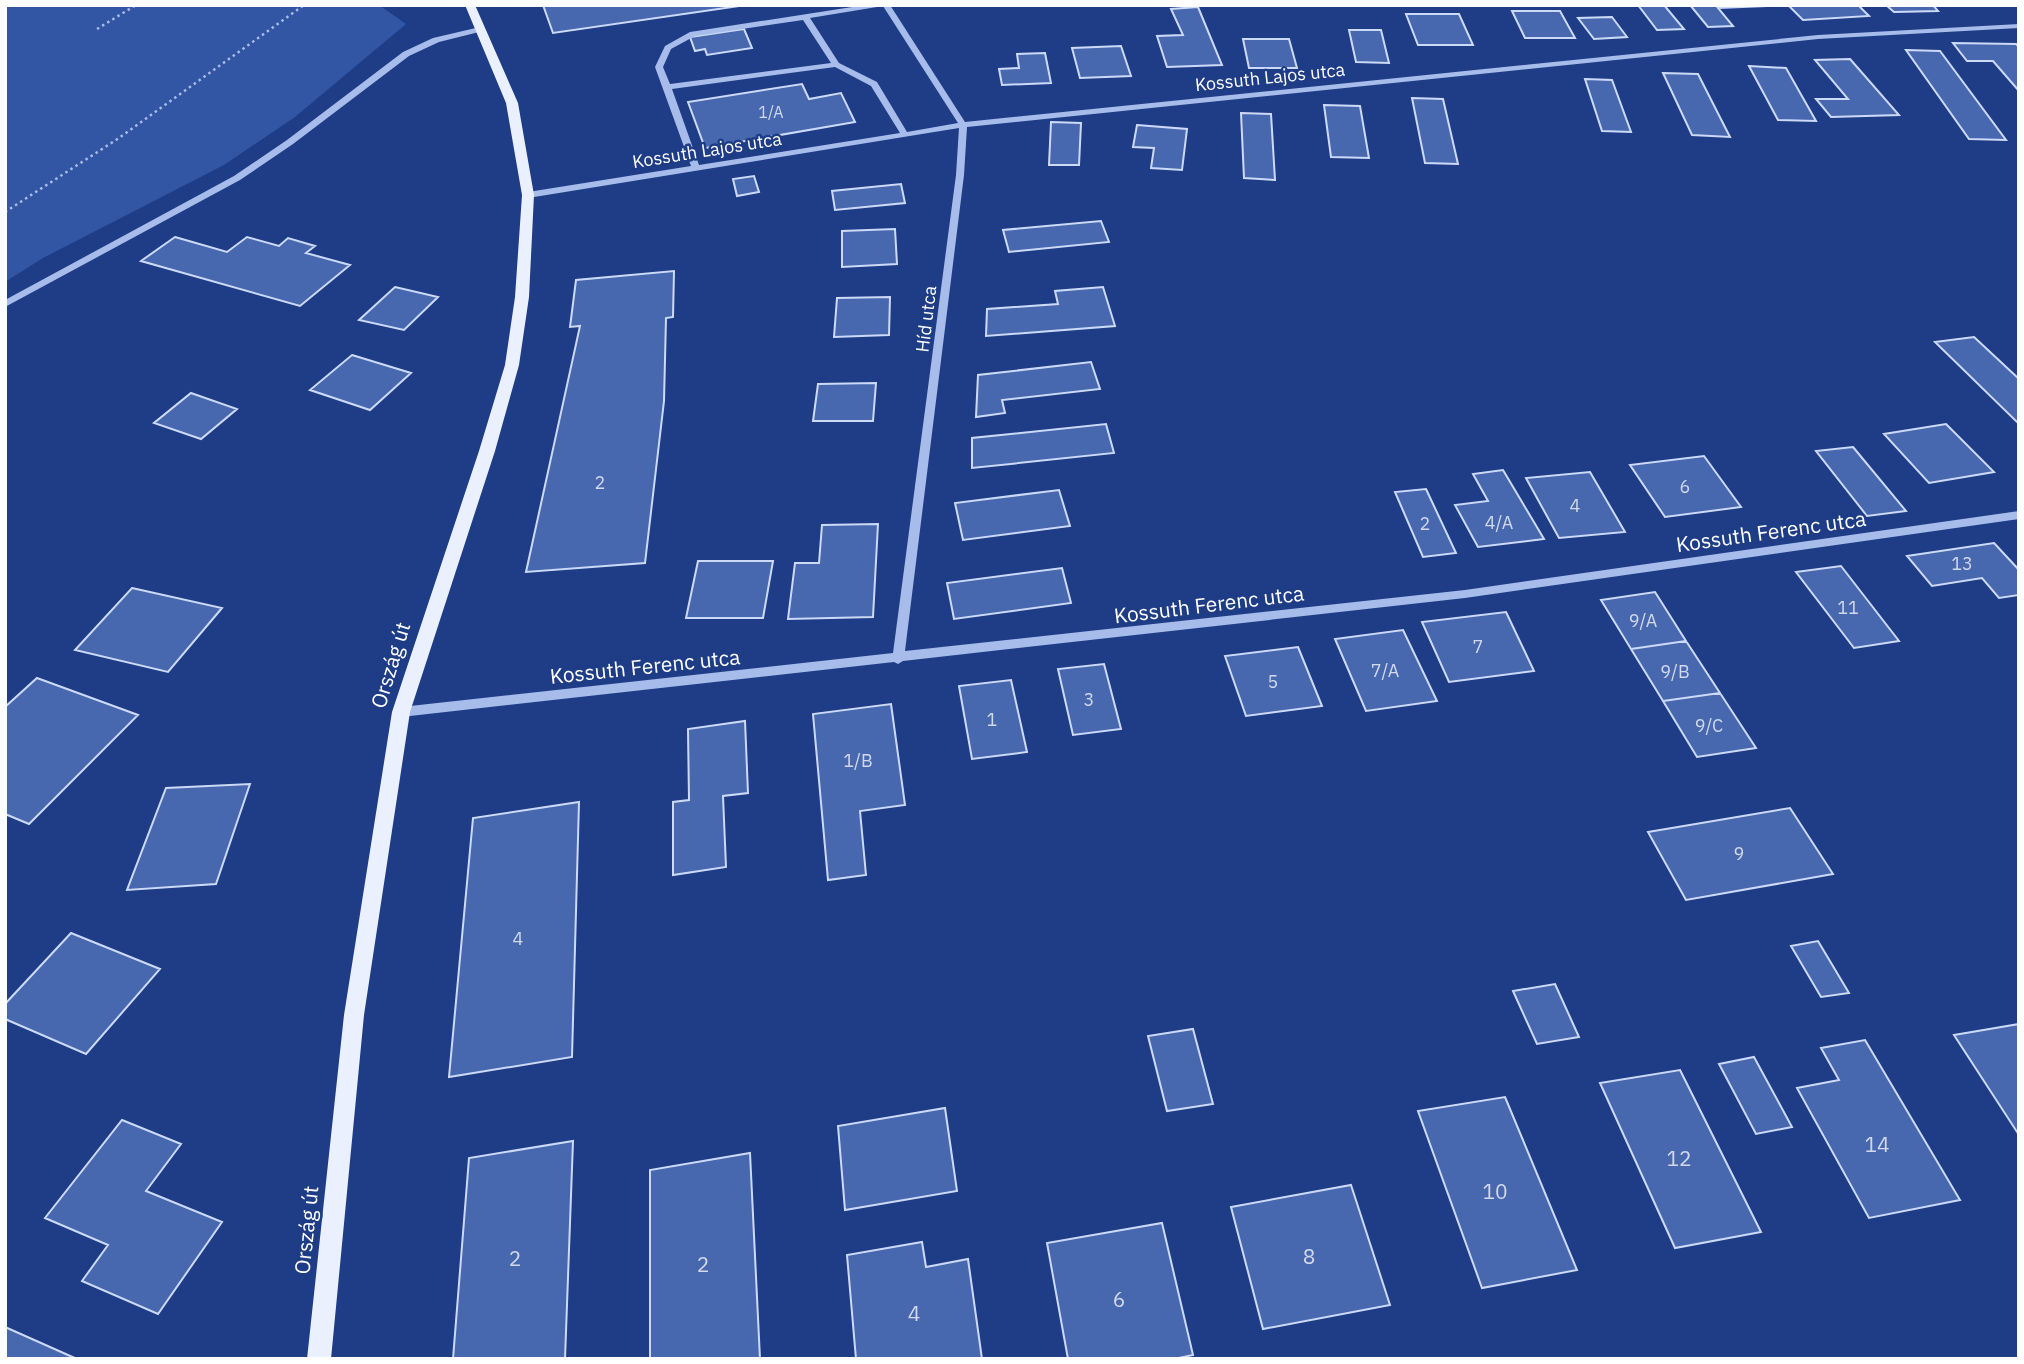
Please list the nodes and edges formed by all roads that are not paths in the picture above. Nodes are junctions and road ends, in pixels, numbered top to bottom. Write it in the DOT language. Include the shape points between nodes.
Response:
graph roads {
  1 [pos="470,5"];
  2 [pos="880,5"];
  3 [pos="886,5"];
  4 [pos="805,17"];
  5 [pos="2019,26"];
  6 [pos="480,29"];
  7 [pos="836,65"];
  8 [pos="667,87"];
  9 [pos="963,125"];
  10 [pos="904,133"];
  11 [pos="696,167"];
  12 [pos="528,195"];
  13 [pos="5,304"];
  14 [pos="2019,515"];
  15 [pos="898,659"];
  16 [pos="401,712"];
  17 [pos="319,1359"];
  1 -- 6 [label="main road, Ország út"];
  2 -- 4 [label="street"];
  3 -- 9 [label="street"];
  4 -- 7 [label="street"];
  4 -- 8 [label="street" via="692,34 668,48 659,66"];
  5 -- 9 [label="street, Kossuth Lajos utca" via="1818,37"];
  6 -- 12 [label="main road, Ország út" via="512,103"];
  6 -- 13 [label="street" via="436,40 406,54 237,178"];
  7 -- 8 [label="street"];
  7 -- 10 [label="street" via="874,84"];
  8 -- 11 [label="street"];
  9 -- 10 [label="street, Kossuth Lajos utca"];
  9 -- 15 [label="street, Híd utca"];
  10 -- 11 [label="street, Kossuth Lajos utca"];
  11 -- 12 [label="street, Kossuth Lajos utca"];
  12 -- 16 [label="main road, Ország út" via="522,297 512,365"];
  14 -- 15 [label="street, Kossuth Ferenc utca" via="1465,594"];
  15 -- 16 [label="street, Kossuth Ferenc utca"];
  16 -- 17 [label="main road, Ország út" via="354,1015"];
}
